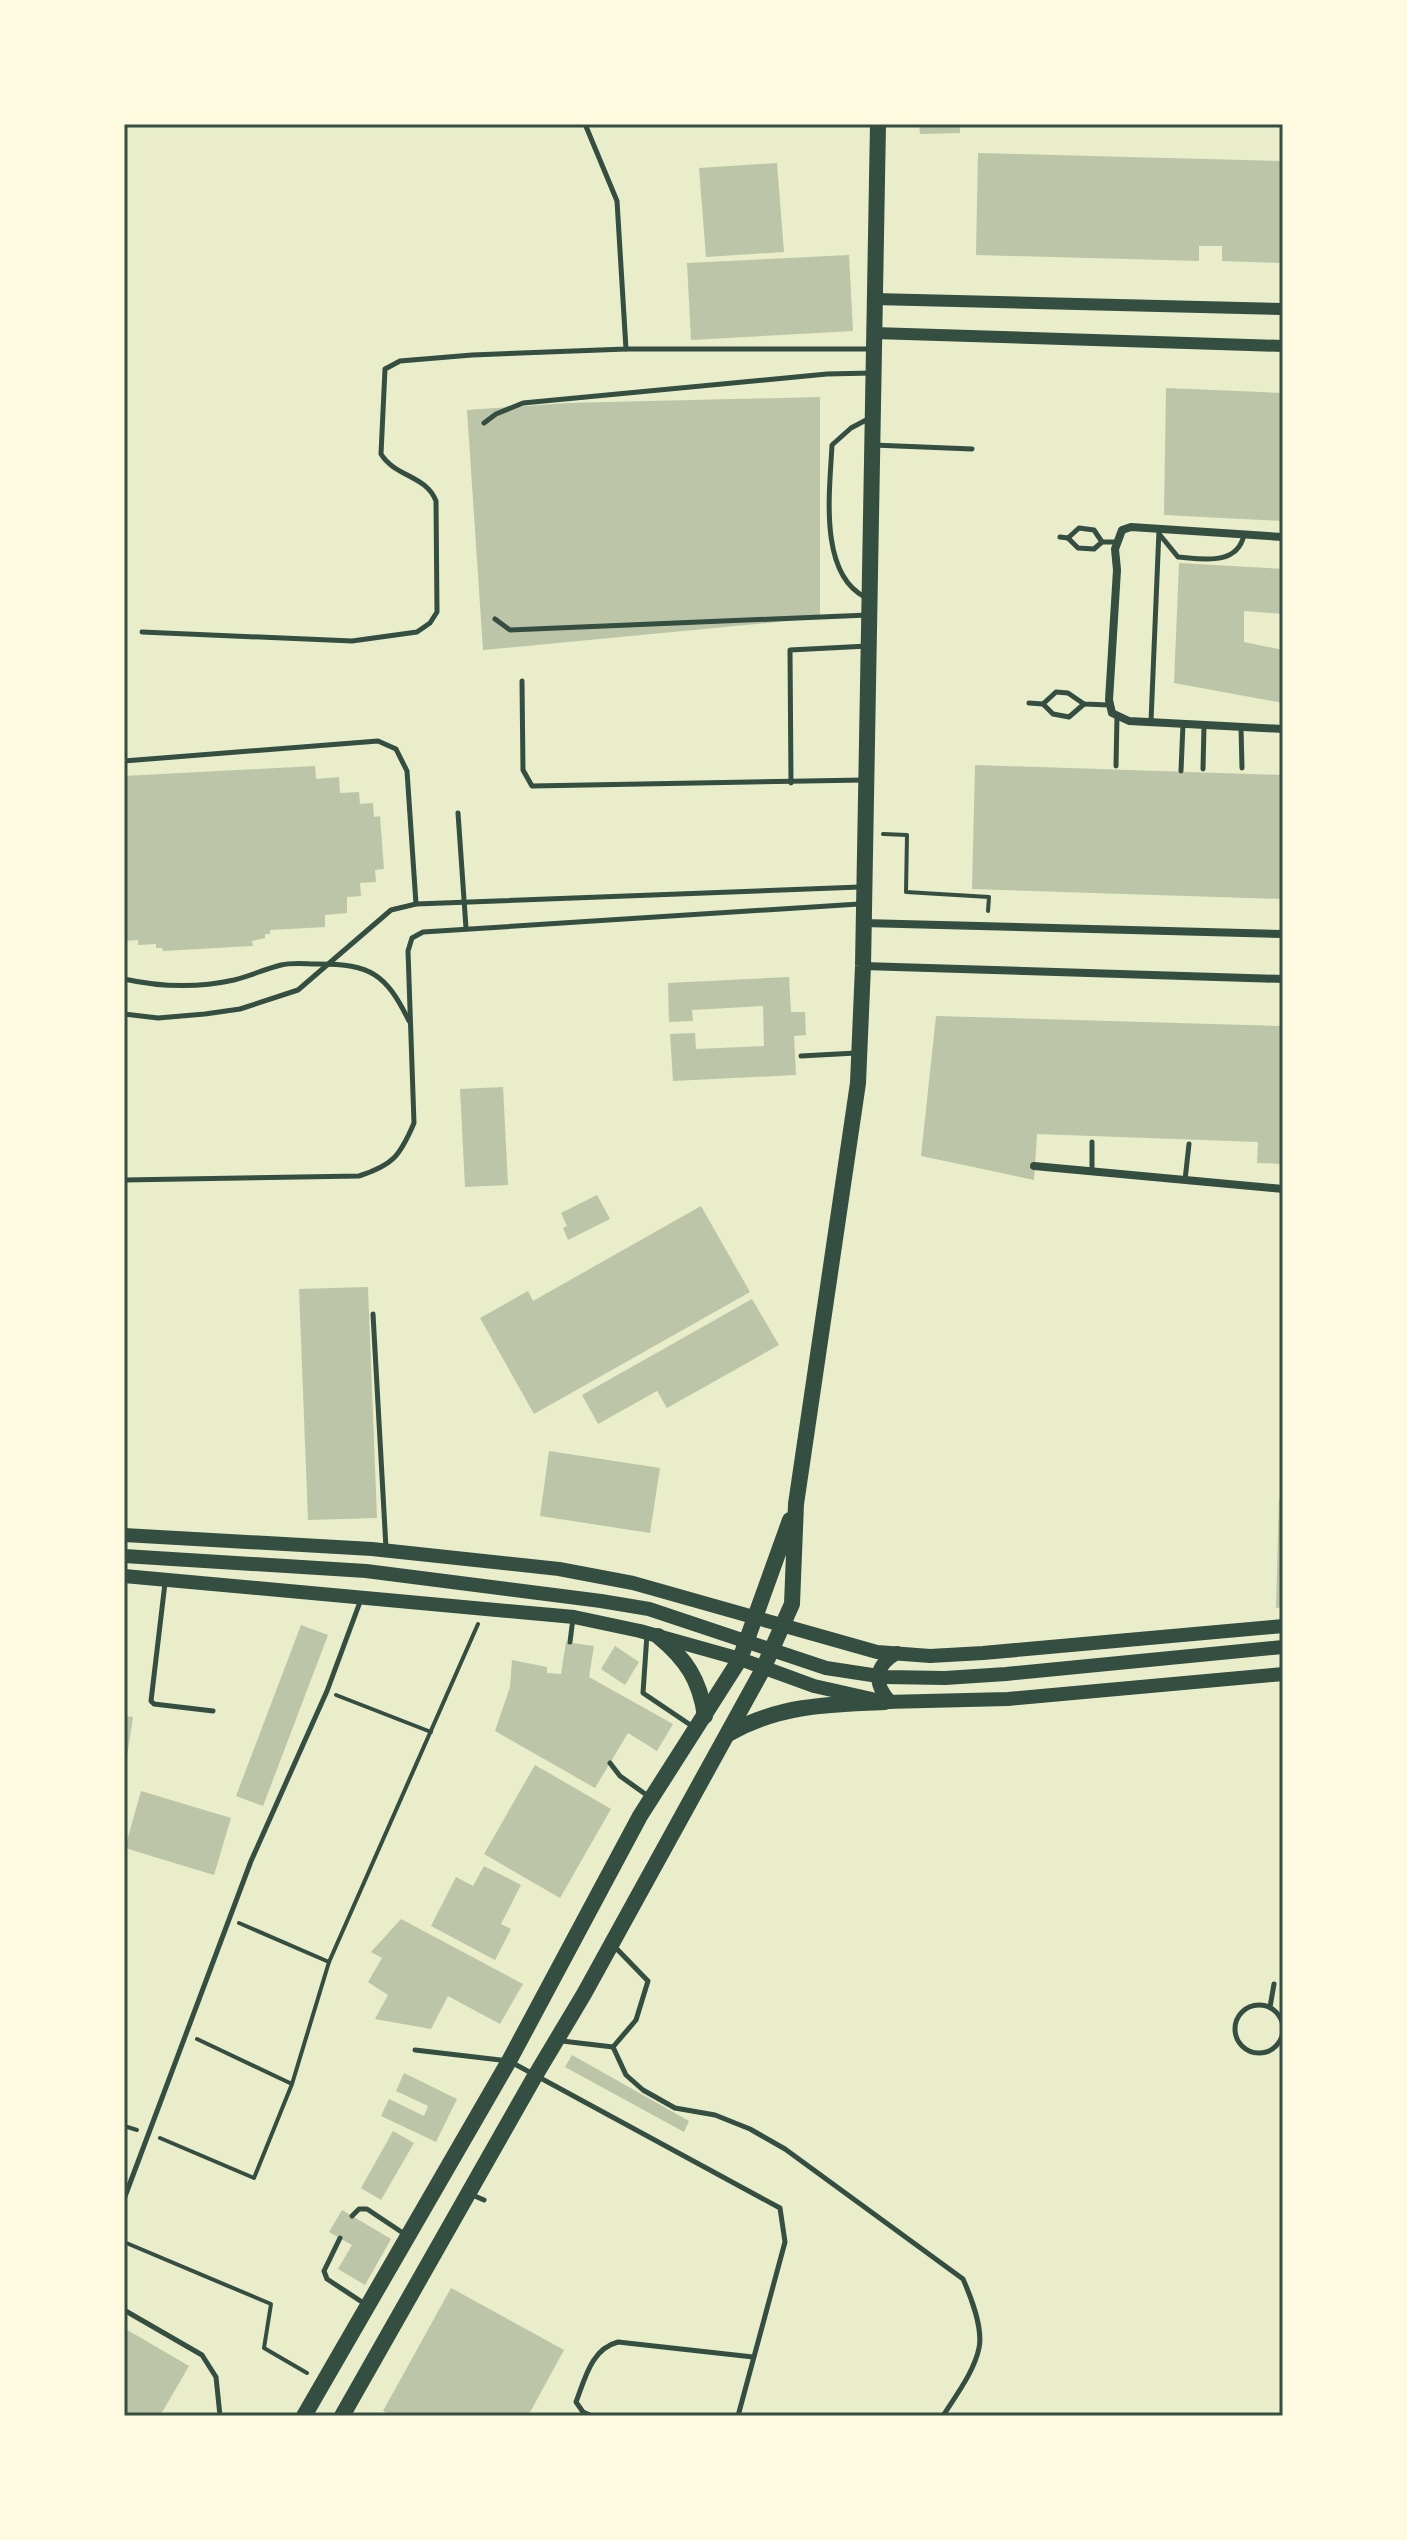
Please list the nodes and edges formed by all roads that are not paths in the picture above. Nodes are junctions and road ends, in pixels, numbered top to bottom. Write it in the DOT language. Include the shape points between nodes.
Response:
graph roads {
  1 [pos="585,124"];
  2 [pos="878,124"];
  3 [pos="874,299"];
  4 [pos="1283,309"];
  5 [pos="874,341"];
  6 [pos="1283,346"];
  7 [pos="626,349"];
  8 [pos="873,373"];
  9 [pos="873,416"];
  10 [pos="484,423"];
  11 [pos="872,445"];
  12 [pos="972,449"];
  13 [pos="1160,533"];
  14 [pos="1244,535"];
  15 [pos="1060,537"];
  16 [pos="1283,537"];
  17 [pos="1068,538"];
  18 [pos="1102,542"];
  19 [pos="1116,542"];
  20 [pos="869,607"];
  21 [pos="495,619"];
  22 [pos="142,632"];
  23 [pos="868,646"];
  24 [pos="522,681"];
  25 [pos="1029,703"];
  26 [pos="1043,704"];
  27 [pos="1084,704"];
  28 [pos="1109,705"];
  29 [pos="1117,716"];
  30 [pos="1151,723"];
  31 [pos="1183,724"];
  32 [pos="1204,725"];
  33 [pos="1241,727"];
  34 [pos="1283,729"];
  35 [pos="124,761"];
  36 [pos="1116,766"];
  37 [pos="1242,768"];
  38 [pos="1203,769"];
  39 [pos="1181,771"];
  40 [pos="865,779"];
  41 [pos="791,783"];
  42 [pos="458,813"];
  43 [pos="863,887"];
  44 [pos="464,903"];
  45 [pos="416,904"];
  46 [pos="862,904"];
  47 [pos="862,922"];
  48 [pos="466,928"];
  49 [pos="1283,934"];
  50 [pos="329,964"];
  51 [pos="863,966"];
  52 [pos="124,979"];
  53 [pos="1283,979"];
  54 [pos="124,1014"];
  55 [pos="410,1022"];
  56 [pos="859,1053"];
  57 [pos="801,1056"];
  58 [pos="1092,1142"];
  59 [pos="1189,1144"];
  60 [pos="1034,1166"];
  61 [pos="1092,1171"];
  62 [pos="124,1180"];
  63 [pos="1185,1180"];
  64 [pos="1283,1189"];
  65 [pos="373,1314"];
  66 [pos="796,1504"];
  67 [pos="124,1535"];
  68 [pos="386,1553"];
  69 [pos="124,1556"];
  70 [pos="124,1576"];
  71 [pos="165,1580"];
  72 [pos="644,1586"];
  73 [pos="362,1597"];
  74 [pos="756,1616"];
  75 [pos="574,1617"];
  76 [pos="784,1624"];
  77 [pos="1283,1626"];
  78 [pos="649,1633"];
  79 [pos="570,1642"];
  80 [pos="1283,1647"];
  81 [pos="897,1653"];
  82 [pos="740,1659"];
  83 [pos="763,1669"];
  84 [pos="1283,1674"];
  85 [pos="888,1702"];
  86 [pos="213,1711"];
  87 [pos="700,1723"];
  88 [pos="727,1735"];
  89 [pos="610,1763"];
  90 [pos="651,1798"];
  91 [pos="611,1944"];
  92 [pos="1274,1984"];
  93 [pos="1270,2007"];
  94 [pos="556,2040"];
  95 [pos="613,2047"];
  96 [pos="415,2050"];
  97 [pos="509,2061"];
  98 [pos="535,2076"];
  99 [pos="124,2199"];
  100 [pos="352,2216"];
  101 [pos="407,2235"];
  102 [pos="340,2238"];
  103 [pos="366,2304"];
  104 [pos="124,2310"];
  105 [pos="753,2357"];
  106 [pos="220,2416"];
  107 [pos="304,2416"];
  108 [pos="342,2416"];
  109 [pos="592,2416"];
  110 [pos="738,2416"];
  111 [pos="943,2416"];
  1 -- 7 [label="lane" via="617,201"];
  2 -- 3 [label="main road"];
  3 -- 4 [label="street"];
  3 -- 5 [label="main road"];
  5 -- 6 [label="street"];
  5 -- 7 [label="lane"];
  5 -- 8 [label="main road"];
  7 -- 22 [label="lane" via="472,355 400,361 385,369 381,454 387,464 432,490 436,501 437,612 417,632 352,641"];
  8 -- 9 [label="main road"];
  8 -- 10 [label="lane" via="523,403"];
  9 -- 11 [label="main road"];
  9 -- 20 [label="lane" via="832,445 830,500 838,569"];
  11 -- 12 [label="lane"];
  11 -- 20 [label="main road"];
  13 -- 14 [label="street"];
  13 -- 14 [label="lane" via="1178,557 1207,559 1234,554"];
  13 -- 19 [label="street" via="1131,527 1122,530"];
  13 -- 30 [label="lane"];
  14 -- 16 [label="street"];
  15 -- 17 [label="lane"];
  17 -- 18 [label="lane" via="1078,548 1094,549"];
  17 -- 18 [label="lane" via="1079,528 1094,530"];
  18 -- 19 [label="lane"];
  19 -- 28 [label="street"];
  20 -- 21 [label="lane" via="510,630"];
  20 -- 23 [label="main road"];
  23 -- 40 [label="main road"];
  23 -- 41 [label="lane" via="790,650"];
  24 -- 41 [label="lane" via="523,770 532,786"];
  25 -- 26 [label="lane"];
  26 -- 27 [label="lane" via="1056,692"];
  26 -- 27 [label="lane" via="1053,714 1069,717"];
  27 -- 28 [label="lane"];
  28 -- 29 [label="street"];
  29 -- 30 [label="street"];
  29 -- 36 [label="lane"];
  30 -- 31 [label="street"];
  31 -- 32 [label="street"];
  31 -- 39 [label="lane"];
  32 -- 33 [label="street"];
  32 -- 38 [label="lane"];
  33 -- 34 [label="street"];
  33 -- 37 [label="lane"];
  35 -- 45 [label="lane" via="378,741 396,749 407,771"];
  40 -- 41 [label="lane"];
  40 -- 43 [label="main road"];
  42 -- 44 [label="lane"];
  43 -- 44 [label="lane"];
  43 -- 46 [label="main road"];
  44 -- 45 [label="lane"];
  44 -- 48 [label="lane"];
  45 -- 50 [label="lane" via="391,910"];
  46 -- 47 [label="main road"];
  46 -- 48 [label="lane"];
  47 -- 49 [label="street"];
  47 -- 51 [label="main road"];
  48 -- 55 [label="lane" via="412,938"];
  50 -- 52 [label="lane" via="285,964 201,985 160,986"];
  50 -- 54 [label="lane" via="298,990 240,1009 158,1018"];
  50 -- 55 [label="lane" via="372,972 387,985"];
  51 -- 53 [label="street"];
  51 -- 56 [label="main road"];
  55 -- 62 [label="lane" via="414,1123 404,1146 382,1169 359,1176"];
  56 -- 57 [label="lane"];
  56 -- 66 [label="main road"];
  58 -- 61 [label="lane"];
  59 -- 63 [label="lane"];
  60 -- 61 [label="street"];
  61 -- 63 [label="street"];
  63 -- 64 [label="street"];
  65 -- 68 [label="lane"];
  66 -- 74 [label="main road"];
  66 -- 76 [label="main road" via="792,1604"];
  67 -- 68 [label="main road"];
  68 -- 72 [label="main road" via="559,1569"];
  69 -- 80 [label="main road" via="366,1571 649,1609 826,1668 885,1677 975,1676"];
  70 -- 71 [label="main road"];
  71 -- 73 [label="main road"];
  71 -- 86 [label="lane" via="151,1701"];
  72 -- 74 [label="main road"];
  72 -- 78 [label="main road" via="656,1607"];
  73 -- 75 [label="main road"];
  73 -- 99 [label="lane" via="327,1691 251,1861"];
  74 -- 76 [label="main road"];
  74 -- 82 [label="main road"];
  75 -- 78 [label="main road"];
  75 -- 79 [label="lane"];
  76 -- 81 [label="main road" via="877,1652"];
  76 -- 83 [label="main road"];
  77 -- 81 [label="main road" via="983,1653"];
  78 -- 82 [label="main road"];
  78 -- 87 [label="main road" via="689,1666 700,1689"];
  78 -- 87 [label="lane" via="643,1693"];
  81 -- 85 [label="main road" via="878,1675"];
  82 -- 83 [label="main road"];
  82 -- 87 [label="main road"];
  83 -- 85 [label="main road"];
  83 -- 88 [label="main road"];
  84 -- 85 [label="main road" via="1008,1699"];
  85 -- 88 [label="main road" via="791,1709"];
  87 -- 90 [label="main road"];
  88 -- 91 [label="main road"];
  89 -- 90 [label="lane"];
  90 -- 97 [label="main road"];
  91 -- 94 [label="main road"];
  91 -- 95 [label="lane" via="648,1981 636,2020"];
  92 -- 93 [label="lane"];
  93 -- 93 [label="lane" via="1283,2026 1281,2038 1275,2048 1253,2053 1236,2037 1238,2015 1247,2007"];
  94 -- 95 [label="lane"];
  94 -- 98 [label="main road"];
  95 -- 111 [label="lane" via="626,2075 643,2090 675,2108 715,2115 750,2129 785,2149 963,2279 974,2305 980,2346"];
  96 -- 97 [label="lane"];
  97 -- 98 [label="lane"];
  97 -- 101 [label="main road"];
  98 -- 105 [label="lane" via="780,2208 785,2242"];
  98 -- 108 [label="main road" via="477,2197"];
  100 -- 101 [label="lane" via="367,2209"];
  101 -- 103 [label="main road"];
  102 -- 103 [label="lane" via="325,2274"];
  103 -- 107 [label="main road"];
  104 -- 106 [label="lane" via="202,2355 216,2377"];
  105 -- 109 [label="lane" via="607,2345 596,2354 576,2402"];
  105 -- 110 [label="lane"];
}
